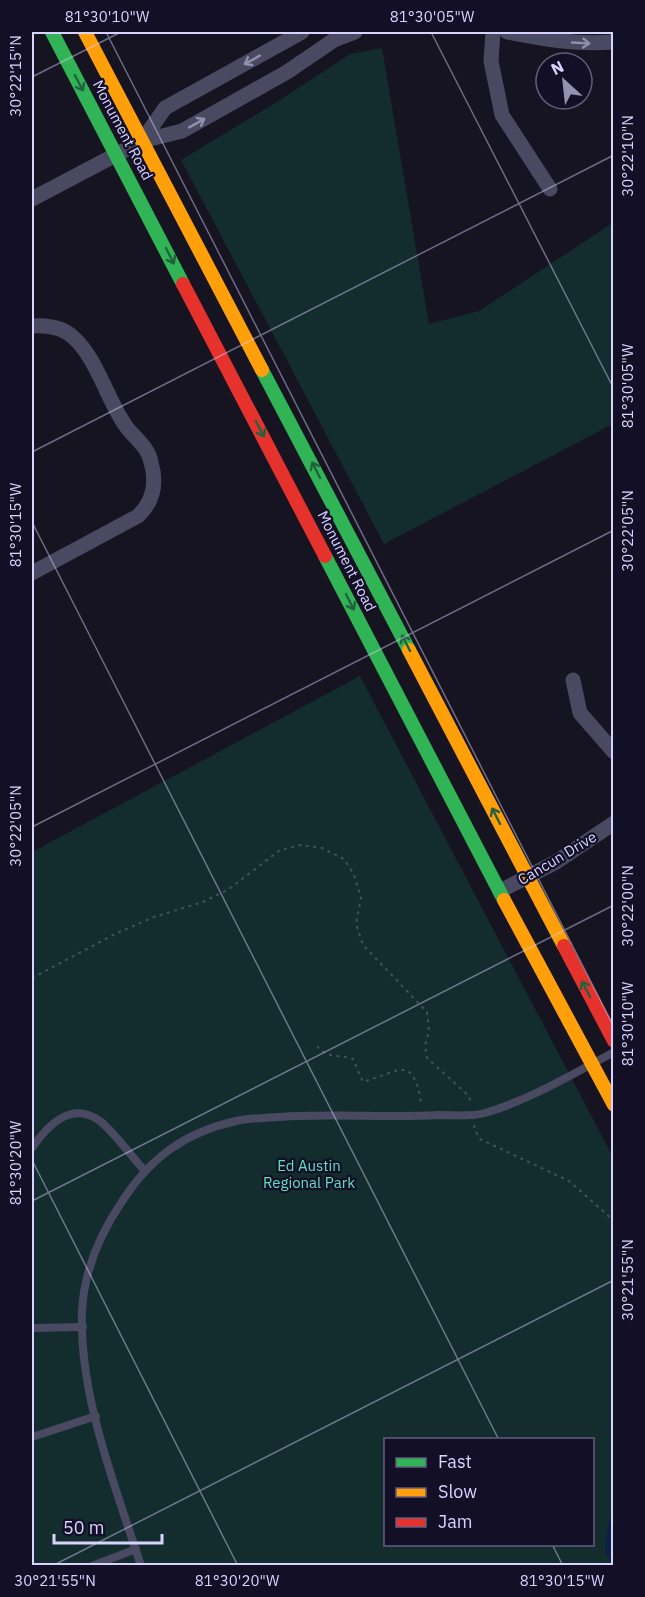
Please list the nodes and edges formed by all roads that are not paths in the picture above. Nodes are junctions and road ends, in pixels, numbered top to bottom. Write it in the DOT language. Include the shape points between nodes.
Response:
graph roads {
  1 [pos="52,32"];
  2 [pos="85,32"];
  3 [pos="302,32"];
  4 [pos="355,32"];
  5 [pos="493,32"];
  6 [pos="507,32"];
  7 [pos="333,36"];
  8 [pos="614,42"];
  9 [pos="142,141"];
  10 [pos="117,154"];
  11 [pos="550,189"];
  12 [pos="32,200"];
  13 [pos="32,326"];
  14 [pos="32,573"];
  15 [pos="573,680"];
  16 [pos="614,752"];
  17 [pos="614,822"];
  18 [pos="527,877"];
  19 [pos="500,891"];
  20 [pos="614,1041"];
  21 [pos="614,1052"];
  22 [pos="591,1064"];
  23 [pos="614,1106"];
  24 [pos="32,1148"];
  25 [pos="144,1170"];
  26 [pos="83,1327"];
  27 [pos="32,1328"];
  28 [pos="96,1416"];
  29 [pos="32,1437"];
  30 [pos="136,1549"];
  31 [pos="92,1566"];
  32 [pos="141,1566"];
  1 -- 10 [label="street, Monument Road, one-way"];
  2 -- 9 [label="street, Monument Road"];
  3 -- 9 [label="street, one-way" via="165,108"];
  4 -- 7 [label="street"];
  5 -- 11 [label="street" via="491,61 502,116"];
  6 -- 8 [label="street, one-way" via="567,42"];
  9 -- 7 [label="street, one-way" via="182,131 287,72"];
  9 -- 10 [label="street"];
  18 -- 9 [label="street, Monument Road, one-way"];
  10 -- 12 [label="street"];
  10 -- 19 [label="street, Monument Road, one-way"];
  13 -- 14 [label="street" via="53,326 73,336 83,348 125,425 145,448 154,483 145,509 128,522"];
  15 -- 16 [label="street" via="580,713"];
  17 -- 18 [label="street, Cancun Drive" via="571,853"];
  18 -- 19 [label="street, Cancun Drive"];
  20 -- 18 [label="street, Monument Road, one-way"];
  19 -- 22 [label="street, Monument Road"];
  21 -- 22 [label="lane"];
  22 -- 23 [label="street, Monument Road"];
  22 -- 25 [label="lane" via="483,1114 313,1114 238,1120 173,1146"];
  24 -- 25 [label="lane" via="44,1129 63,1116 82,1114 99,1121"];
  25 -- 26 [label="lane" via="99,1241 87,1279"];
  26 -- 27 [label="lane"];
  26 -- 28 [label="lane" via="88,1388"];
  28 -- 29 [label="lane"];
  28 -- 30 [label="lane"];
  30 -- 31 [label="lane"];
  30 -- 32 [label="lane"];
}
